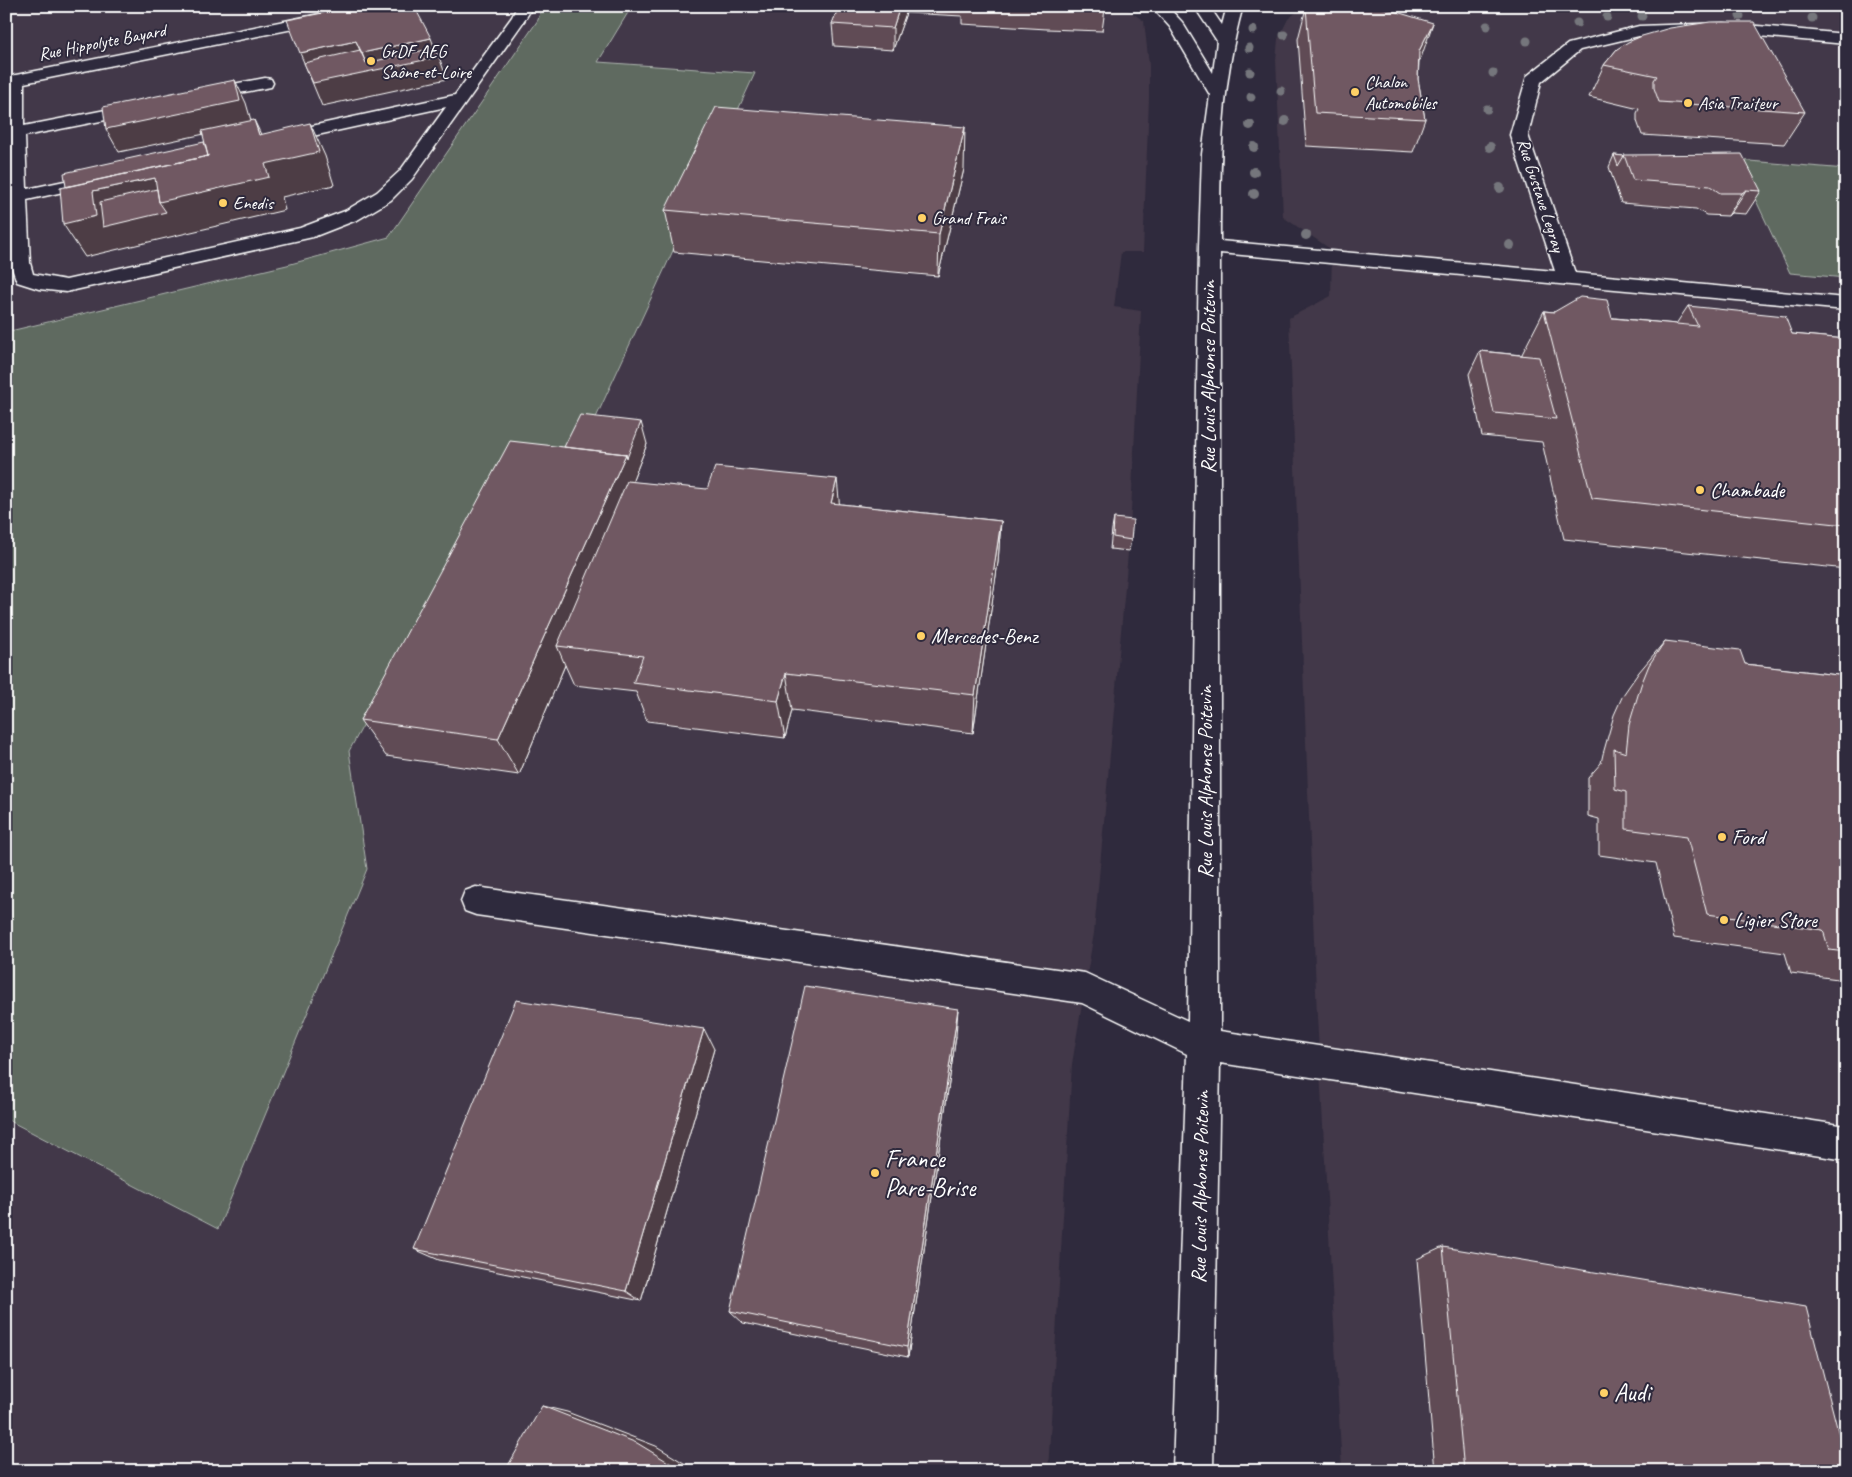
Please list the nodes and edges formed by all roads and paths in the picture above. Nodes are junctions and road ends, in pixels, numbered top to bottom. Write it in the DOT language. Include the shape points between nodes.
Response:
graph roads {
  1 [pos="383,6"];
  2 [pos="525,6"];
  3 [pos="1158,6"];
  4 [pos="1201,6"];
  5 [pos="1235,6"];
  6 [pos="1846,39"];
  7 [pos="1225,41"];
  8 [pos="11,81"];
  9 [pos="265,83"];
  10 [pos="1217,93"];
  11 [pos="188,98"];
  12 [pos="461,99"];
  13 [pos="159,104"];
  14 [pos="15,134"];
  15 [pos="258,143"];
  16 [pos="114,175"];
  17 [pos="12,198"];
  18 [pos="1209,246"];
  19 [pos="1567,278"];
  20 [pos="1846,304"];
  21 [pos="476,901"];
  22 [pos="1204,1045"];
  23 [pos="1846,1143"];
  24 [pos="1193,1471"];
  1 -- 8 [label="street, Rue Hippolyte Bayard"];
  2 -- 12 [label="street"];
  3 -- 10 [label="street" via="1176,25"];
  4 -- 7 [label="street"];
  5 -- 7 [label="street, Rue Louis Alphonse Poitevin"];
  6 -- 19 [label="street, Rue Gustave Legray" via="1724,28 1639,31 1574,47 1533,80 1519,135"];
  7 -- 10 [label="street, Rue Louis Alphonse Poitevin"];
  8 -- 14 [label="street"];
  9 -- 11 [label="street"];
  10 -- 18 [label="street, Rue Louis Alphonse Poitevin" via="1211,154"];
  12 -- 15 [label="street"];
  12 -- 17 [label="street" via="406,175 384,196 352,215 315,230 267,242 66,286 39,283 24,278"];
  13 -- 14 [label="street"];
  14 -- 17 [label="street"];
  16 -- 17 [label="street"];
  18 -- 19 [label="street, Rue Gustave Legray"];
  18 -- 22 [label="street, Rue Louis Alphonse Poitevin"];
  19 -- 20 [label="street, Rue Gustave Legray"];
  21 -- 22 [label="street" via="1085,988"];
  22 -- 23 [label="street"];
  22 -- 24 [label="street, Rue Louis Alphonse Poitevin"];
}
